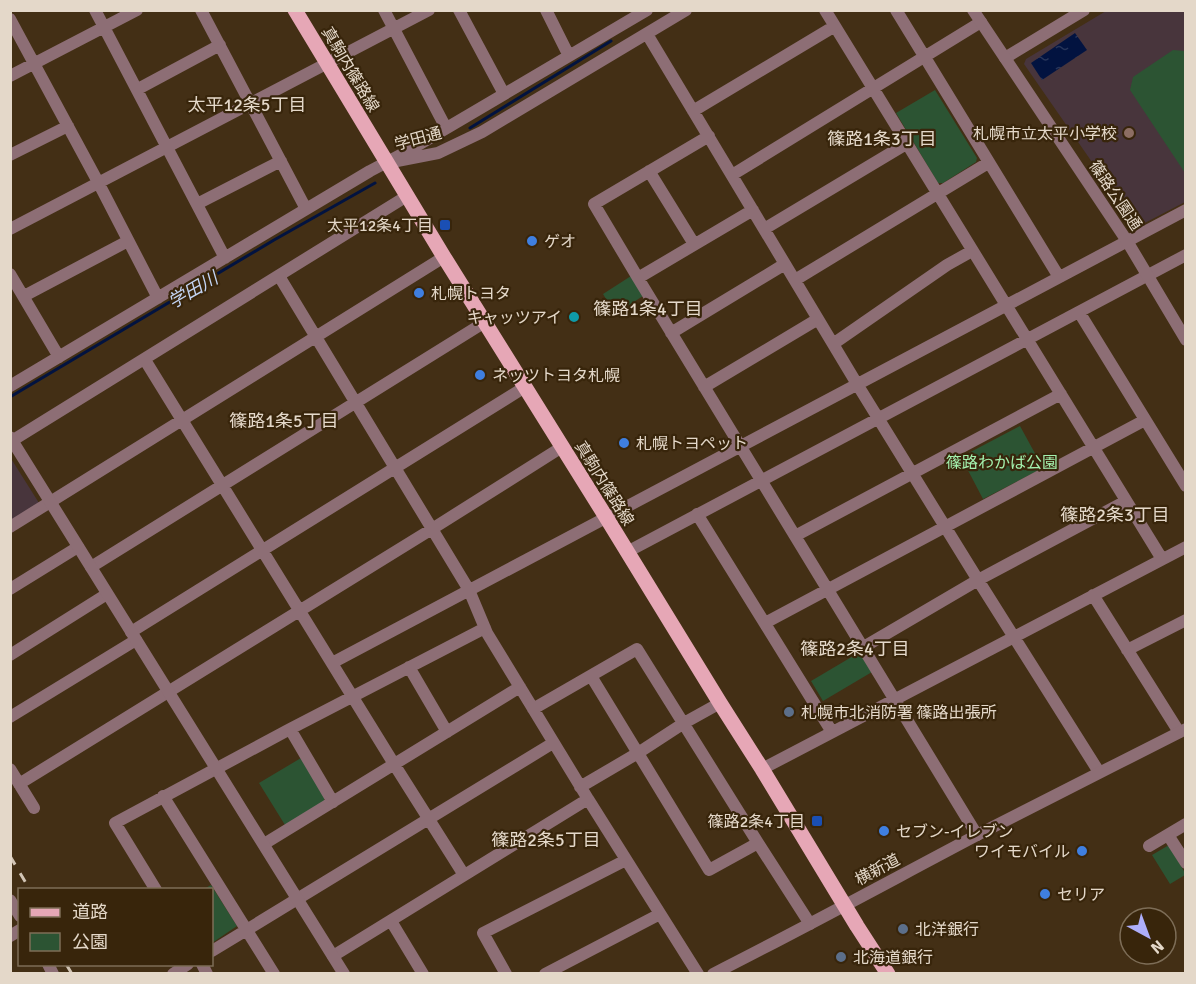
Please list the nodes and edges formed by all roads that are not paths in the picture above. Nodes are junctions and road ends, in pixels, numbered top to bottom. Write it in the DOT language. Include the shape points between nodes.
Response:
graph roads {
  1 [pos="95,10"];
  2 [pos="137,10"];
  3 [pos="201,10"];
  4 [pos="295,10"];
  5 [pos="384,10"];
  6 [pos="429,10"];
  7 [pos="459,10"];
  8 [pos="546,10"];
  9 [pos="686,10"];
  10 [pos="825,10"];
  11 [pos="896,10"];
  12 [pos="973,10"];
  13 [pos="1078,12"];
  14 [pos="639,13"];
  15 [pos="10,19"];
  16 [pos="981,22"];
  17 [pos="835,26"];
  18 [pos="104,28"];
  19 [pos="394,29"];
  20 [pos="647,33"];
  21 [pos="220,45"];
  22 [pos="569,56"];
  23 [pos="924,58"];
  24 [pos="1005,58"];
  25 [pos="327,63"];
  26 [pos="34,64"];
  27 [pos="10,76"];
  28 [pos="138,89"];
  29 [pos="873,89"];
  30 [pos="504,94"];
  31 [pos="250,103"];
  32 [pos="693,111"];
  33 [pos="68,126"];
  34 [pos="446,128"];
  35 [pos="709,136"];
  36 [pos="906,144"];
  37 [pos="168,147"];
  38 [pos="10,155"];
  39 [pos="281,161"];
  40 [pos="387,163"];
  41 [pos="988,163"];
  42 [pos="650,171"];
  43 [pos="732,175"];
  44 [pos="98,182"];
  45 [pos="937,194"];
  46 [pos="407,196"];
  47 [pos="197,204"];
  48 [pos="306,209"];
  49 [pos="753,210"];
  50 [pos="1185,210"];
  51 [pos="10,229"];
  52 [pos="764,229"];
  53 [pos="128,241"];
  54 [pos="1127,241"];
  55 [pos="694,244"];
  56 [pos="972,251"];
  57 [pos="1185,255"];
  58 [pos="444,257"];
  59 [pos="225,258"];
  60 [pos="785,264"];
  61 [pos="10,274"];
  62 [pos="1147,275"];
  63 [pos="279,276"];
  64 [pos="1059,277"];
  65 [pos="638,278"];
  66 [pos="795,280"];
  67 [pos="24,296"];
  68 [pos="158,298"];
  69 [pos="1005,305"];
  70 [pos="1079,312"];
  71 [pos="818,319"];
  72 [pos="485,322"];
  73 [pos="671,333"];
  74 [pos="315,336"];
  75 [pos="1027,340"];
  76 [pos="1185,340"];
  77 [pos="833,344"];
  78 [pos="59,357"];
  79 [pos="145,360"];
  80 [pos="857,384"];
  81 [pos="10,386"];
  82 [pos="525,387"];
  83 [pos="704,387"];
  84 [pos="1060,394"];
  85 [pos="356,403"];
  86 [pos="182,419"];
  87 [pos="878,419"];
  88 [pos="1145,420"];
  89 [pos="11,440"];
  90 [pos="562,447"];
  91 [pos="740,447"];
  92 [pos="1094,448"];
  93 [pos="395,468"];
  94 [pos="913,474"];
  95 [pos="760,480"];
  96 [pos="222,485"];
  97 [pos="1185,486"];
  98 [pos="1126,501"];
  99 [pos="50,502"];
  100 [pos="697,514"];
  101 [pos="606,517"];
  102 [pos="10,526"];
  103 [pos="946,527"];
  104 [pos="432,529"];
  105 [pos="795,536"];
  106 [pos="78,547"];
  107 [pos="1185,547"];
  108 [pos="263,550"];
  109 [pos="627,552"];
  110 [pos="1162,559"];
  111 [pos="91,567"];
  112 [pos="978,580"];
  113 [pos="10,589"];
  114 [pos="827,589"];
  115 [pos="469,590"];
  116 [pos="107,594"];
  117 [pos="1093,595"];
  118 [pos="300,611"];
  119 [pos="765,623"];
  120 [pos="1183,625"];
  121 [pos="484,627"];
  122 [pos="134,636"];
  123 [pos="1014,637"];
  124 [pos="862,648"];
  125 [pos="1127,650"];
  126 [pos="10,655"];
  127 [pos="332,663"];
  128 [pos="409,667"];
  129 [pos="591,676"];
  130 [pos="520,687"];
  131 [pos="168,692"];
  132 [pos="352,696"];
  133 [pos="895,700"];
  134 [pos="720,703"];
  135 [pos="533,709"];
  136 [pos="10,717"];
  137 [pos="684,723"];
  138 [pos="290,729"];
  139 [pos="1182,730"];
  140 [pos="447,732"];
  141 [pos="832,732"];
  142 [pos="554,743"];
  143 [pos="638,753"];
  144 [pos="394,764"];
  145 [pos="10,769"];
  146 [pos="216,769"];
  147 [pos="762,769"];
  148 [pos="1099,772"];
  149 [pos="20,784"];
  150 [pos="580,786"];
  151 [pos="164,796"];
  152 [pos="588,799"];
  153 [pos="333,802"];
  154 [pos="34,808"];
  155 [pos="428,819"];
  156 [pos="1185,824"];
  157 [pos="977,835"];
  158 [pos="1168,835"];
  159 [pos="758,843"];
  160 [pos="264,844"];
  161 [pos="1149,846"];
  162 [pos="626,860"];
  163 [pos="1185,863"];
  164 [pos="464,875"];
  165 [pos="155,888"];
  166 [pos="297,899"];
  167 [pos="10,900"];
  168 [pos="845,906"];
  169 [pos="18,913"];
  170 [pos="660,914"];
  171 [pos="390,921"];
  172 [pos="810,924"];
  173 [pos="246,930"];
  174 [pos="213,950"];
  175 [pos="333,956"];
  176 [pos="274,974"];
  177 [pos="344,974"];
  178 [pos="423,974"];
  179 [pos="506,974"];
  180 [pos="545,974"];
  181 [pos="698,974"];
  182 [pos="712,974"];
  183 [pos="888,974"];
  1 -- 18 [label="street"];
  2 -- 18 [label="street"];
  3 -- 21 [label="street"];
  4 -- 25 [label="main road, 真駒内篠路線"];
  5 -- 19 [label="street"];
  6 -- 19 [label="street"];
  7 -- 30 [label="street"];
  8 -- 22 [label="street"];
  9 -- 20 [label="street, 学田通"];
  10 -- 17 [label="street"];
  11 -- 23 [label="street"];
  12 -- 16 [label="street, 篠路公園通"];
  13 -- 24 [label="street"];
  14 -- 20 [label="street"];
  14 -- 22 [label="street, 学田通"];
  15 -- 26 [label="street"];
  16 -- 23 [label="street"];
  16 -- 24 [label="street, 篠路公園通"];
  17 -- 29 [label="street"];
  17 -- 32 [label="street"];
  18 -- 26 [label="street"];
  18 -- 28 [label="street"];
  19 -- 25 [label="street"];
  19 -- 34 [label="street"];
  20 -- 32 [label="street"];
  20 -- 40 [label="street, 学田通" via="482,132 438,153"];
  21 -- 28 [label="street"];
  21 -- 31 [label="street"];
  22 -- 30 [label="street, 学田通"];
  23 -- 29 [label="street"];
  23 -- 41 [label="street"];
  24 -- 54 [label="street, 篠路公園通"];
  25 -- 31 [label="street"];
  25 -- 40 [label="main road, 真駒内篠路線"];
  26 -- 27 [label="street"];
  26 -- 33 [label="street"];
  28 -- 37 [label="street"];
  29 -- 36 [label="street"];
  29 -- 43 [label="street"];
  30 -- 34 [label="street, 学田通"];
  31 -- 37 [label="street"];
  31 -- 39 [label="street"];
  32 -- 35 [label="street"];
  33 -- 38 [label="street"];
  33 -- 44 [label="street"];
  34 -- 40 [label="street, 学田通"];
  35 -- 42 [label="street"];
  35 -- 43 [label="street"];
  36 -- 45 [label="street"];
  36 -- 52 [label="street"];
  37 -- 44 [label="street"];
  37 -- 47 [label="street"];
  39 -- 47 [label="street"];
  39 -- 48 [label="street"];
  40 -- 46 [label="main road, 真駒内篠路線"];
  40 -- 48 [label="street"];
  41 -- 45 [label="street"];
  41 -- 64 [label="street"];
  42 -- 55 [label="street"];
  42 -- 65 [label="street" via="594,204"];
  43 -- 49 [label="street"];
  44 -- 51 [label="street"];
  44 -- 53 [label="street"];
  45 -- 56 [label="street"];
  45 -- 66 [label="street"];
  46 -- 58 [label="main road, 真駒内篠路線"];
  46 -- 63 [label="street"];
  47 -- 59 [label="street"];
  48 -- 59 [label="street"];
  49 -- 52 [label="street"];
  49 -- 55 [label="street"];
  50 -- 54 [label="street"];
  52 -- 60 [label="street"];
  53 -- 67 [label="street"];
  53 -- 68 [label="street"];
  54 -- 62 [label="street, 篠路公園通"];
  54 -- 64 [label="street"];
  55 -- 65 [label="street"];
  56 -- 69 [label="street"];
  56 -- 77 [label="street"];
  57 -- 62 [label="street"];
  58 -- 72 [label="main road, 真駒内篠路線"];
  58 -- 74 [label="street"];
  59 -- 68 [label="street"];
  60 -- 66 [label="street"];
  60 -- 73 [label="street"];
  61 -- 67 [label="street"];
  62 -- 70 [label="street"];
  62 -- 76 [label="street, 篠路公園通"];
  63 -- 74 [label="street"];
  63 -- 79 [label="street"];
  64 -- 69 [label="street"];
  65 -- 73 [label="street"];
  66 -- 71 [label="street"];
  67 -- 78 [label="street"];
  68 -- 78 [label="street"];
  69 -- 75 [label="street"];
  69 -- 80 [label="street"];
  70 -- 75 [label="street"];
  70 -- 88 [label="street"];
  71 -- 77 [label="street"];
  71 -- 83 [label="street"];
  72 -- 82 [label="main road, 真駒内篠路線"];
  72 -- 85 [label="street"];
  73 -- 83 [label="street"];
  74 -- 85 [label="street"];
  74 -- 86 [label="street"];
  75 -- 84 [label="street"];
  75 -- 87 [label="street"];
  77 -- 80 [label="street"];
  78 -- 81 [label="street"];
  79 -- 86 [label="street"];
  79 -- 89 [label="street"];
  80 -- 87 [label="street"];
  80 -- 91 [label="street"];
  82 -- 90 [label="main road, 真駒内篠路線"];
  82 -- 93 [label="street"];
  83 -- 91 [label="street"];
  84 -- 92 [label="street"];
  84 -- 94 [label="street"];
  85 -- 93 [label="street"];
  85 -- 96 [label="street"];
  86 -- 96 [label="street"];
  86 -- 99 [label="street"];
  87 -- 94 [label="street"];
  87 -- 95 [label="street"];
  88 -- 92 [label="street"];
  88 -- 97 [label="street"];
  89 -- 99 [label="street"];
  90 -- 101 [label="main road, 真駒内篠路線"];
  90 -- 104 [label="street"];
  91 -- 95 [label="street"];
  91 -- 101 [label="street"];
  92 -- 98 [label="street"];
  92 -- 103 [label="street"];
  93 -- 104 [label="street"];
  93 -- 108 [label="street"];
  94 -- 103 [label="street"];
  94 -- 105 [label="street"];
  95 -- 100 [label="street"];
  95 -- 105 [label="street"];
  96 -- 108 [label="street"];
  96 -- 111 [label="street"];
  98 -- 110 [label="street"];
  98 -- 112 [label="street"];
  99 -- 102 [label="street"];
  99 -- 106 [label="street"];
  100 -- 109 [label="street"];
  100 -- 119 [label="street"];
  101 -- 109 [label="main road, 真駒内篠路線"];
  101 -- 115 [label="street"];
  103 -- 112 [label="street"];
  103 -- 114 [label="street"];
  104 -- 115 [label="street"];
  104 -- 118 [label="street"];
  105 -- 114 [label="street"];
  106 -- 111 [label="street"];
  106 -- 113 [label="street"];
  107 -- 110 [label="street"];
  108 -- 118 [label="street"];
  108 -- 122 [label="street"];
  109 -- 134 [label="main road, 真駒内篠路線"];
  110 -- 117 [label="street"];
  111 -- 116 [label="street"];
  112 -- 123 [label="street"];
  112 -- 124 [label="street"];
  114 -- 119 [label="street"];
  114 -- 124 [label="street"];
  115 -- 121 [label="street"];
  115 -- 127 [label="street"];
  116 -- 122 [label="street"];
  116 -- 126 [label="street"];
  117 -- 123 [label="street"];
  117 -- 125 [label="street"];
  118 -- 127 [label="street"];
  118 -- 131 [label="street"];
  119 -- 141 [label="street"];
  120 -- 125 [label="street"];
  121 -- 128 [label="street"];
  121 -- 130 [label="street"];
  122 -- 131 [label="street"];
  122 -- 136 [label="street"];
  123 -- 133 [label="street"];
  123 -- 148 [label="street"];
  124 -- 133 [label="street"];
  125 -- 139 [label="street"];
  127 -- 132 [label="street"];
  128 -- 132 [label="street"];
  128 -- 140 [label="street"];
  129 -- 135 [label="street"];
  129 -- 137 [label="street" via="638,649"];
  129 -- 143 [label="street"];
  130 -- 135 [label="street"];
  130 -- 140 [label="street"];
  131 -- 146 [label="street"];
  131 -- 149 [label="street"];
  132 -- 138 [label="street"];
  132 -- 144 [label="street"];
  133 -- 141 [label="street"];
  133 -- 157 [label="street"];
  134 -- 137 [label="street"];
  134 -- 147 [label="main road, 真駒内篠路線"];
  135 -- 142 [label="street"];
  137 -- 143 [label="street"];
  137 -- 159 [label="street"];
  138 -- 146 [label="street"];
  138 -- 153 [label="street"];
  139 -- 148 [label="street, 横新道"];
  140 -- 144 [label="street"];
  141 -- 147 [label="street"];
  142 -- 150 [label="street"];
  142 -- 155 [label="street"];
  143 -- 150 [label="street"];
  143 -- 159 [label="street" via="709,870"];
  144 -- 153 [label="street"];
  144 -- 155 [label="street"];
  145 -- 149 [label="street"];
  146 -- 151 [label="street"];
  146 -- 160 [label="street"];
  147 -- 168 [label="main road, 真駒内篠路線"];
  148 -- 157 [label="street, 横新道"];
  149 -- 154 [label="street"];
  150 -- 152 [label="street"];
  151 -- 165 [label="street" via="115,823"];
  151 -- 173 [label="street"];
  152 -- 162 [label="street"];
  152 -- 164 [label="street"];
  153 -- 160 [label="street"];
  155 -- 164 [label="street"];
  155 -- 166 [label="street"];
  156 -- 158 [label="street"];
  157 -- 168 [label="street, 横新道"];
  158 -- 161 [label="street"];
  158 -- 163 [label="street"];
  159 -- 172 [label="street"];
  160 -- 166 [label="street"];
  162 -- 170 [label="street"];
  162 -- 179 [label="street" via="483,933"];
  164 -- 171 [label="street"];
  166 -- 173 [label="street"];
  166 -- 175 [label="street"];
  167 -- 169 [label="street"];
  168 -- 172 [label="street, 横新道"];
  168 -- 183 [label="main road, 真駒内篠路線"];
  170 -- 180 [label="street"];
  170 -- 181 [label="street"];
  171 -- 175 [label="street"];
  171 -- 178 [label="street"];
  172 -- 182 [label="street, 横新道"];
  173 -- 174 [label="street"];
  173 -- 176 [label="street"];
  175 -- 177 [label="street"];
}
